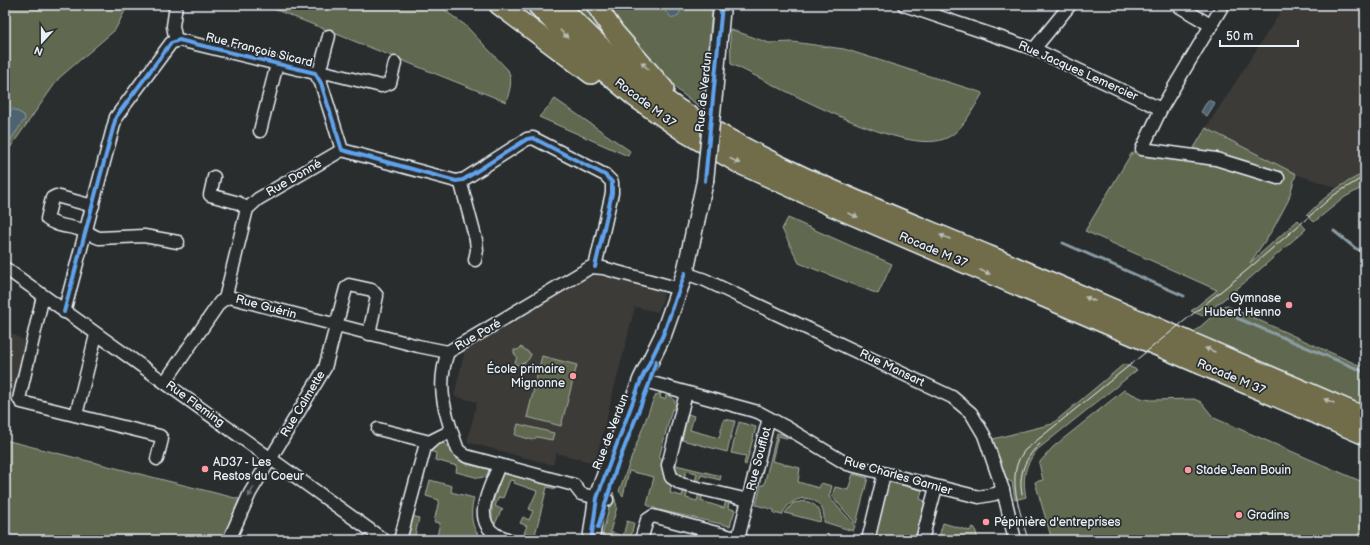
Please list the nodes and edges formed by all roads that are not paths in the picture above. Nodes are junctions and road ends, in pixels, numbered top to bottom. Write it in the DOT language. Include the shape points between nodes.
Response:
graph roads {
  1 [pos="176,5"];
  2 [pos="500,5"];
  3 [pos="537,5"];
  4 [pos="559,5"];
  5 [pos="596,5"];
  6 [pos="722,5"];
  7 [pos="904,5"];
  8 [pos="1070,5"];
  9 [pos="1177,5"];
  10 [pos="1223,5"];
  11 [pos="1212,26"];
  12 [pos="329,36"];
  13 [pos="176,41"];
  14 [pos="1034,49"];
  15 [pos="395,63"];
  16 [pos="277,64"];
  17 [pos="318,76"];
  18 [pos="648,107"];
  19 [pos="678,108"];
  20 [pos="1161,109"];
  21 [pos="260,131"];
  22 [pos="342,150"];
  23 [pos="214,176"];
  24 [pos="1278,178"];
  25 [pos="460,180"];
  26 [pos="93,206"];
  27 [pos="247,209"];
  28 [pos="86,231"];
  29 [pos="178,242"];
  30 [pos="475,260"];
  31 [pos="5,268"];
  32 [pos="595,268"];
  33 [pos="685,273"];
  34 [pos="680,289"];
  35 [pos="43,296"];
  36 [pos="224,299"];
  37 [pos="64,312"];
  38 [pos="337,325"];
  39 [pos="369,334"];
  40 [pos="96,335"];
  41 [pos="448,352"];
  42 [pos="164,382"];
  43 [pos="645,382"];
  44 [pos="686,393"];
  45 [pos="76,415"];
  46 [pos="1365,417"];
  47 [pos="769,418"];
  48 [pos="378,429"];
  49 [pos="451,431"];
  50 [pos="1365,435"];
  51 [pos="430,442"];
  52 [pos="157,459"];
  53 [pos="271,459"];
  54 [pos="499,465"];
  55 [pos="884,474"];
  56 [pos="936,487"];
  57 [pos="1003,490"];
  58 [pos="602,499"];
  59 [pos="748,500"];
  60 [pos="741,539"];
  61 [pos="229,540"];
  62 [pos="384,540"];
  63 [pos="400,540"];
  64 [pos="509,540"];
  65 [pos="592,540"];
  66 [pos="641,540"];
  67 [pos="868,540"];
  68 [pos="922,540"];
  69 [pos="1015,540"];
  1 -- 13 [label="street" via="173,26"];
  2 -- 18 [label="highway" via="597,79"];
  3 -- 18 [label="highway, Rocade M 37, one-way" via="588,58"];
  4 -- 19 [label="highway, Rocade M 37" via="615,59"];
  19 -- 5 [label="highway, one-way" via="652,74 614,32"];
  6 -- 33 [label="main road, Rue de Verdun, bridge" via="705,182"];
  7 -- 14 [label="street, Rue Jacques Lemercier"];
  8 -- 14 [label="street"];
  9 -- 11 [label="street"];
  10 -- 11 [label="street"];
  11 -- 20 [label="street"];
  12 -- 17 [label="street"];
  13 -- 16 [label="street, Rue François Sicard"];
  13 -- 26 [label="street" via="170,43 116,117"];
  14 -- 20 [label="street, Rue Jacques Lemercier"];
  15 -- 17 [label="street" via="390,83 381,86 328,73"];
  16 -- 17 [label="street, Rue François Sicard" via="310,71"];
  16 -- 21 [label="street"];
  17 -- 22 [label="street, Rue François Sicard"];
  18 -- 50 [label="highway, Rocade M 37, one-way" via="722,154 795,190"];
  46 -- 19 [label="highway, Rocade M 37, one-way" via="802,175 729,140"];
  20 -- 24 [label="street" via="1142,148 1216,159"];
  22 -- 25 [label="street"];
  22 -- 27 [label="street, Rue Donné" via="258,199"];
  23 -- 27 [label="street" via="210,195 239,203"];
  25 -- 30 [label="street" via="476,240"];
  25 -- 32 [label="street" via="527,139 533,138 605,175 612,182 612,193"];
  26 -- 28 [label="street"];
  26 -- 28 [label="street" via="56,196 52,198 47,219 56,224"];
  27 -- 36 [label="street"];
  28 -- 29 [label="street" via="92,236 107,238 144,236"];
  28 -- 37 [label="street"];
  31 -- 35 [label="street, Rue Fleming"];
  32 -- 34 [label="street"];
  32 -- 41 [label="street, Rue Poré" via="591,267"];
  33 -- 34 [label="main road, Rue de Verdun"];
  33 -- 57 [label="street, Rue Mansart" via="952,397 972,413 984,435"];
  34 -- 43 [label="main road, Rue de Verdun"];
  35 -- 37 [label="street, Rue Fleming"];
  35 -- 45 [label="street" via="19,399 20,402"];
  36 -- 38 [label="street, Rue Guérin" via="228,297"];
  36 -- 42 [label="street, Rue Guérin"];
  37 -- 40 [label="street, Rue Fleming"];
  38 -- 39 [label="street, Rue Guérin"];
  38 -- 39 [label="street" via="346,288 352,285 372,290 377,296"];
  38 -- 53 [label="street, Rue Calmette" via="324,368"];
  39 -- 41 [label="street, Rue Guérin"];
  40 -- 42 [label="street, Rue Fleming"];
  40 -- 45 [label="street"];
  41 -- 49 [label="street, Rue Poré" via="441,378 441,391"];
  42 -- 53 [label="street, Rue Fleming"];
  43 -- 44 [label="street, Rue Charles Garnier"];
  43 -- 58 [label="main road, Rue de Verdun" via="616,469"];
  44 -- 47 [label="street, Rue Charles Garnier" via="758,412"];
  44 -- 59 [label="street, Rue Soufflot" via="668,465 671,477 681,484"];
  45 -- 52 [label="street" via="160,436 162,439"];
  47 -- 55 [label="street, Rue Charles Garnier" via="847,464"];
  47 -- 59 [label="street, Rue Soufflot"];
  48 -- 51 [label="street"];
  49 -- 51 [label="street"];
  49 -- 54 [label="street, Rue Poré" via="458,450 466,456"];
  51 -- 63 [label="street" via="421,456"];
  53 -- 61 [label="street, Rue Calmette, one-way" via="250,493"];
  53 -- 62 [label="street, Rue Fleming"];
  54 -- 58 [label="street, Rue Poré" via="569,483 581,494"];
  54 -- 64 [label="street" via="483,509 483,518 494,533"];
  55 -- 56 [label="street, Rue Charles Garnier"];
  55 -- 67 [label="street"];
  56 -- 57 [label="street, Rue Charles Garnier" via="979,498"];
  56 -- 68 [label="street"];
  57 -- 69 [label="street, Rue Mansart"];
  58 -- 65 [label="main road, Rue de Verdun"];
  59 -- 60 [label="street, Rue Soufflot"];
  60 -- 66 [label="street" via="654,516 647,520"];
}
